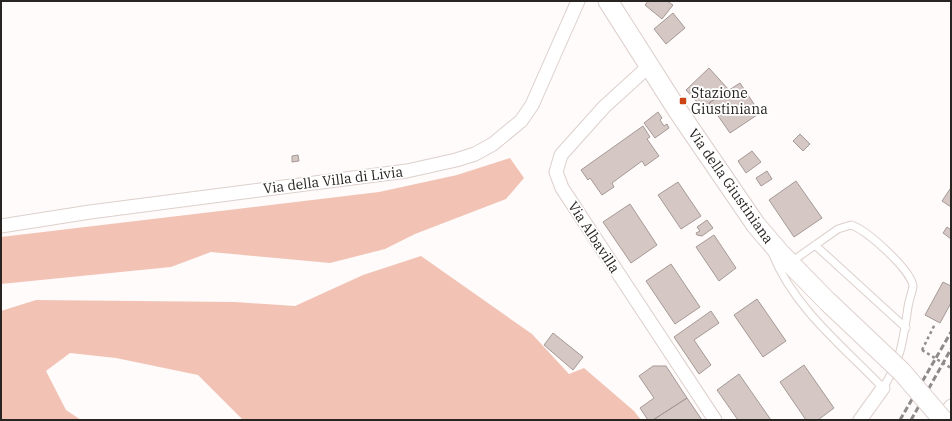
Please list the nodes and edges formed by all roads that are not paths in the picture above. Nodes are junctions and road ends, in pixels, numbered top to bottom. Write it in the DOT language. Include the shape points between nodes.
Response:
graph roads {
  1 [pos="578,1"];
  2 [pos="608,1"];
  3 [pos="649,66"];
  4 [pos="1,226"];
  5 [pos="766,239"];
  6 [pos="815,245"];
  7 [pos="789,263"];
  8 [pos="906,328"];
  9 [pos="883,388"];
  10 [pos="951,406"];
  11 [pos="714,420"];
  12 [pos="860,420"];
  13 [pos="943,420"];
  1 -- 4 [label="street, Via della Villa di Livia" via="525,117 507,134 475,154 407,170"];
  2 -- 3 [label="street, Via della Giustiniana"];
  3 -- 5 [label="street, Via della Giustiniana"];
  3 -- 11 [label="street, Via Albavilla" via="607,104 560,155 556,172 562,188"];
  5 -- 7 [label="street, Via della Giustiniana"];
  5 -- 9 [label="lane" via="783,276 798,299"];
  6 -- 7 [label="lane"];
  6 -- 8 [label="lane"];
  6 -- 8 [label="lane" via="844,226 851,225 863,230 906,272 912,282"];
  7 -- 13 [label="street, Via della Giustiniana, bridge" via="902,372"];
  8 -- 9 [label="lane" via="896,364"];
  9 -- 12 [label="street"];
  10 -- 13 [label="street"];
}
